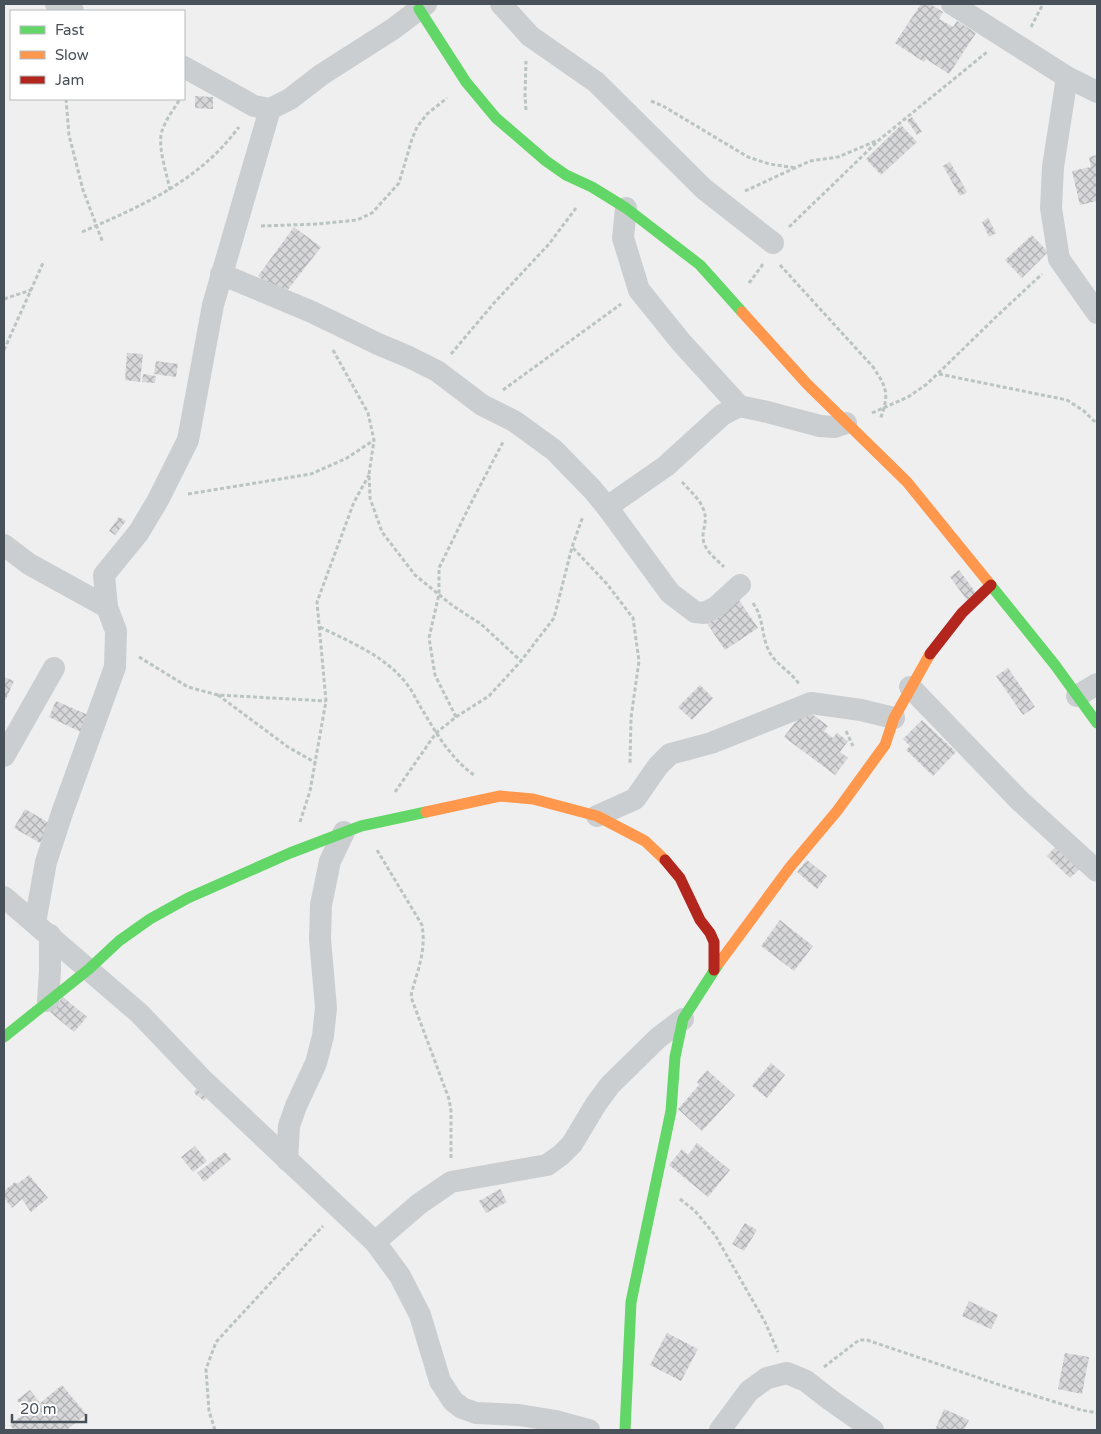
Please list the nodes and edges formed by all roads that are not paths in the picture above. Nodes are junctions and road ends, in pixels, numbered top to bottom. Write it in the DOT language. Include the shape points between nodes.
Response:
graph roads {
  1 [pos="56,4"];
  2 [pos="501,4"];
  3 [pos="952,4"];
  4 [pos="422,6"];
  5 [pos="71,10"];
  6 [pos="185,68"];
  7 [pos="1068,77"];
  8 [pos="1097,92"];
  9 [pos="262,108"];
  10 [pos="626,208"];
  11 [pos="770,247"];
  12 [pos="221,274"];
  13 [pos="1097,313"];
  14 [pos="739,406"];
  15 [pos="846,423"];
  16 [pos="607,507"];
  17 [pos="4,545"];
  18 [pos="740,585"];
  19 [pos="991,585"];
  20 [pos="107,607"];
  21 [pos="54,668"];
  22 [pos="1097,684"];
  23 [pos="910,687"];
  24 [pos="1078,696"];
  25 [pos="894,718"];
  26 [pos="1097,724"];
  27 [pos="4,756"];
  28 [pos="597,816"];
  29 [pos="353,829"];
  30 [pos="1097,871"];
  31 [pos="4,897"];
  32 [pos="42,929"];
  33 [pos="88,969"];
  34 [pos="714,970"];
  35 [pos="48,1001"];
  36 [pos="683,1019"];
  37 [pos="4,1037"];
  38 [pos="287,1160"];
  39 [pos="375,1242"];
  40 [pos="549,1425"];
  41 [pos="590,1430"];
  42 [pos="624,1430"];
  43 [pos="720,1430"];
  44 [pos="873,1430"];
  1 -- 5 [label="street"];
  2 -- 11 [label="street" via="530,36 596,82 704,188"];
  3 -- 7 [label="street"];
  4 -- 9 [label="street" via="290,99"];
  4 -- 10 [label="street" via="466,82 496,118 530,150 566,175"];
  6 -- 9 [label="street"];
  7 -- 8 [label="street"];
  7 -- 13 [label="street" via="1053,167 1051,208 1059,259"];
  9 -- 12 [label="street"];
  10 -- 14 [label="street" via="623,238 640,290 681,342"];
  10 -- 15 [label="street" via="700,265"];
  12 -- 16 [label="street" via="312,312 436,371 482,405 514,421 554,450"];
  12 -- 20 [label="street" via="188,440 139,532 104,576"];
  14 -- 15 [label="street" via="820,426"];
  14 -- 16 [label="street" via="722,415 666,466"];
  15 -- 19 [label="street" via="907,482"];
  16 -- 18 [label="street" via="670,593 694,612 704,613 716,607"];
  17 -- 20 [label="street" via="29,564"];
  19 -- 23 [label="street" via="962,613 934,648"];
  19 -- 24 [label="street"];
  20 -- 32 [label="street" via="116,631 115,667 46,862"];
  21 -- 27 [label="street"];
  22 -- 24 [label="street"];
  23 -- 25 [label="street"];
  23 -- 30 [label="street" via="1020,802"];
  24 -- 26 [label="street"];
  25 -- 28 [label="street" via="811,703 711,743 670,754 638,796"];
  25 -- 34 [label="street" via="885,745"];
  28 -- 29 [label="street" via="533,799 500,796"];
  28 -- 34 [label="street" via="645,841 674,871 714,942"];
  29 -- 33 [label="street" via="188,898 119,941"];
  29 -- 38 [label="street" via="330,861 321,906 320,939 326,1008 323,1036 316,1063 289,1126"];
  31 -- 32 [label="street"];
  32 -- 33 [label="street"];
  32 -- 35 [label="street" via="50,970"];
  33 -- 35 [label="street"];
  33 -- 38 [label="street" via="139,1013"];
  34 -- 36 [label="street"];
  35 -- 37 [label="street"];
  36 -- 39 [label="street" via="658,1038 610,1086 572,1144 561,1155 547,1165 451,1182 419,1204"];
  36 -- 42 [label="street" via="675,1057 671,1111 632,1302"];
  38 -- 39 [label="street"];
  39 -- 40 [label="street" via="400,1276 420,1315 440,1381 453,1400 462,1408 476,1413 519,1415"];
  40 -- 41 [label="street"];
  43 -- 44 [label="street" via="749,1391 767,1378 797,1377"];
}
